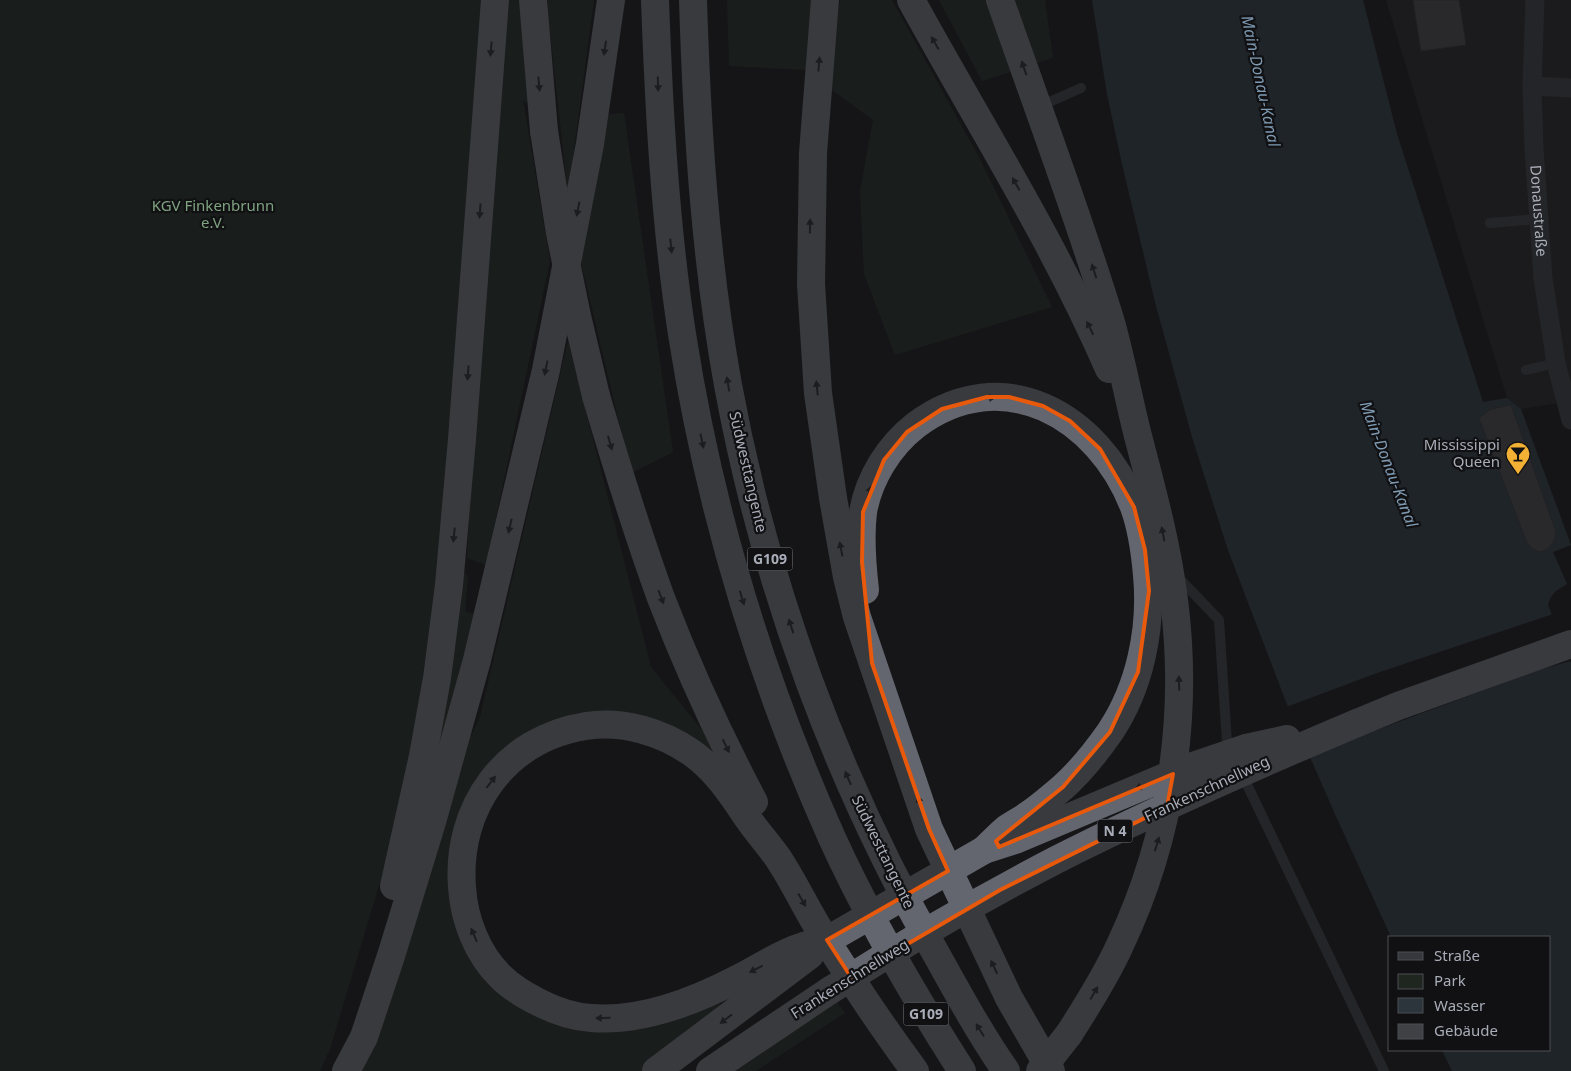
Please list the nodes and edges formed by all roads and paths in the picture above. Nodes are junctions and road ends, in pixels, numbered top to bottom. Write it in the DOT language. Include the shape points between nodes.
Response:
graph roads {
  1 [pos="495,0"];
  2 [pos="532,0"];
  3 [pos="611,0"];
  4 [pos="655,0"];
  5 [pos="693,0"];
  6 [pos="825,0"];
  7 [pos="910,0"];
  8 [pos="1000,0"];
  9 [pos="1535,0"];
  10 [pos="1532,86"];
  11 [pos="1081,88"];
  12 [pos="1571,88"];
  13 [pos="1037,108"];
  14 [pos="1539,219"];
  15 [pos="1490,223"];
  16 [pos="1556,363"];
  17 [pos="1526,370"];
  18 [pos="1571,420"];
  19 [pos="1138,437"];
  20 [pos="1169,568"];
  21 [pos="1571,644"];
  22 [pos="872,663"];
  23 [pos="1356,723"];
  24 [pos="984,850"];
  25 [pos="778,858"];
  26 [pos="810,949"];
  27 [pos="345,1071"];
  28 [pos="656,1071"];
  29 [pos="710,1071"];
  30 [pos="915,1071"];
  31 [pos="962,1071"];
  32 [pos="1006,1071"];
  33 [pos="1040,1071"];
  34 [pos="1051,1071"];
  35 [pos="1384,1071"];
  1 -- 27 [label="highway, one-way" via="456,520 437,678 401,856 351,1031"];
  2 -- 25 [label="highway, one-way, bridge" via="544,131 560,232 596,396 662,599 710,715 761,815"];
  3 -- 27 [label="highway, one-way" via="590,144 546,370 480,652 391,956 364,1037"];
  4 -- 31 [label="highway, G109, one-way" via="662,156 673,270 698,427 731,563 781,713 833,840 893,956"];
  32 -- 5 [label="highway, Südwesttangente / G109, one-way" via="942,966 880,850 832,742 775,576 734,414 714,293 698,117"];
  22 -- 6 [label="highway, one-way" via="857,617 841,546 814,355 811,188"];
  19 -- 7 [label="highway, one-way" via="1094,334 1041,231"];
  13 -- 8 [label="highway, one-way"];
  9 -- 10 [label="street, Donaustraße"];
  10 -- 12 [label="street"];
  10 -- 14 [label="street, Donaustraße"];
  11 -- 13 [label="lane"];
  19 -- 13 [label="highway, one-way" via="1111,323"];
  14 -- 15 [label="lane"];
  14 -- 16 [label="street, Donaustraße" via="1543,278"];
  16 -- 17 [label="lane"];
  16 -- 18 [label="street, Donaustraße"];
  20 -- 19 [label="highway, one-way" via="1159,514"];
  33 -- 20 [label="highway, one-way, bridge" via="1069,1034 1104,976 1126,932 1151,866 1168,799 1179,724 1177,627"];
  20 -- 35 [label="lane" via="1219,620 1227,743"];
  21 -- 23 [label="highway, Frankenschnellweg / N 4"];
  22 -- 24 [label="highway, one-way" via="862,562 864,512 867,497 884,460 901,439 942,409 987,397 1009,398 1043,406 1085,433 1118,475 1134,507 1145,550 1149,591 1147,631 1138,672 1110,732 1091,757 1063,787"];
  34 -- 22 [label="highway, one-way" via="1009,998 929,829"];
  23 -- 24 [label="highway, one-way, bridge" via="1246,748 1184,769"];
  23 -- 29 [label="highway, Frankenschnellweg / N 4, bridge" via="1117,830 1000,890 900,947"];
  24 -- 26 [label="highway, bridge"];
  26 -- 25 [label="highway, one-way" via="681,1004 644,1014 590,1018 552,1009 522,994 500,976 474,937 463,901 461,854 465,834 472,814 490,783 506,764 542,739 596,725 646,731 691,752 723,782"];
  25 -- 30 [label="highway, one-way" via="816,924"];
  26 -- 28 [label="highway, one-way"];
}
